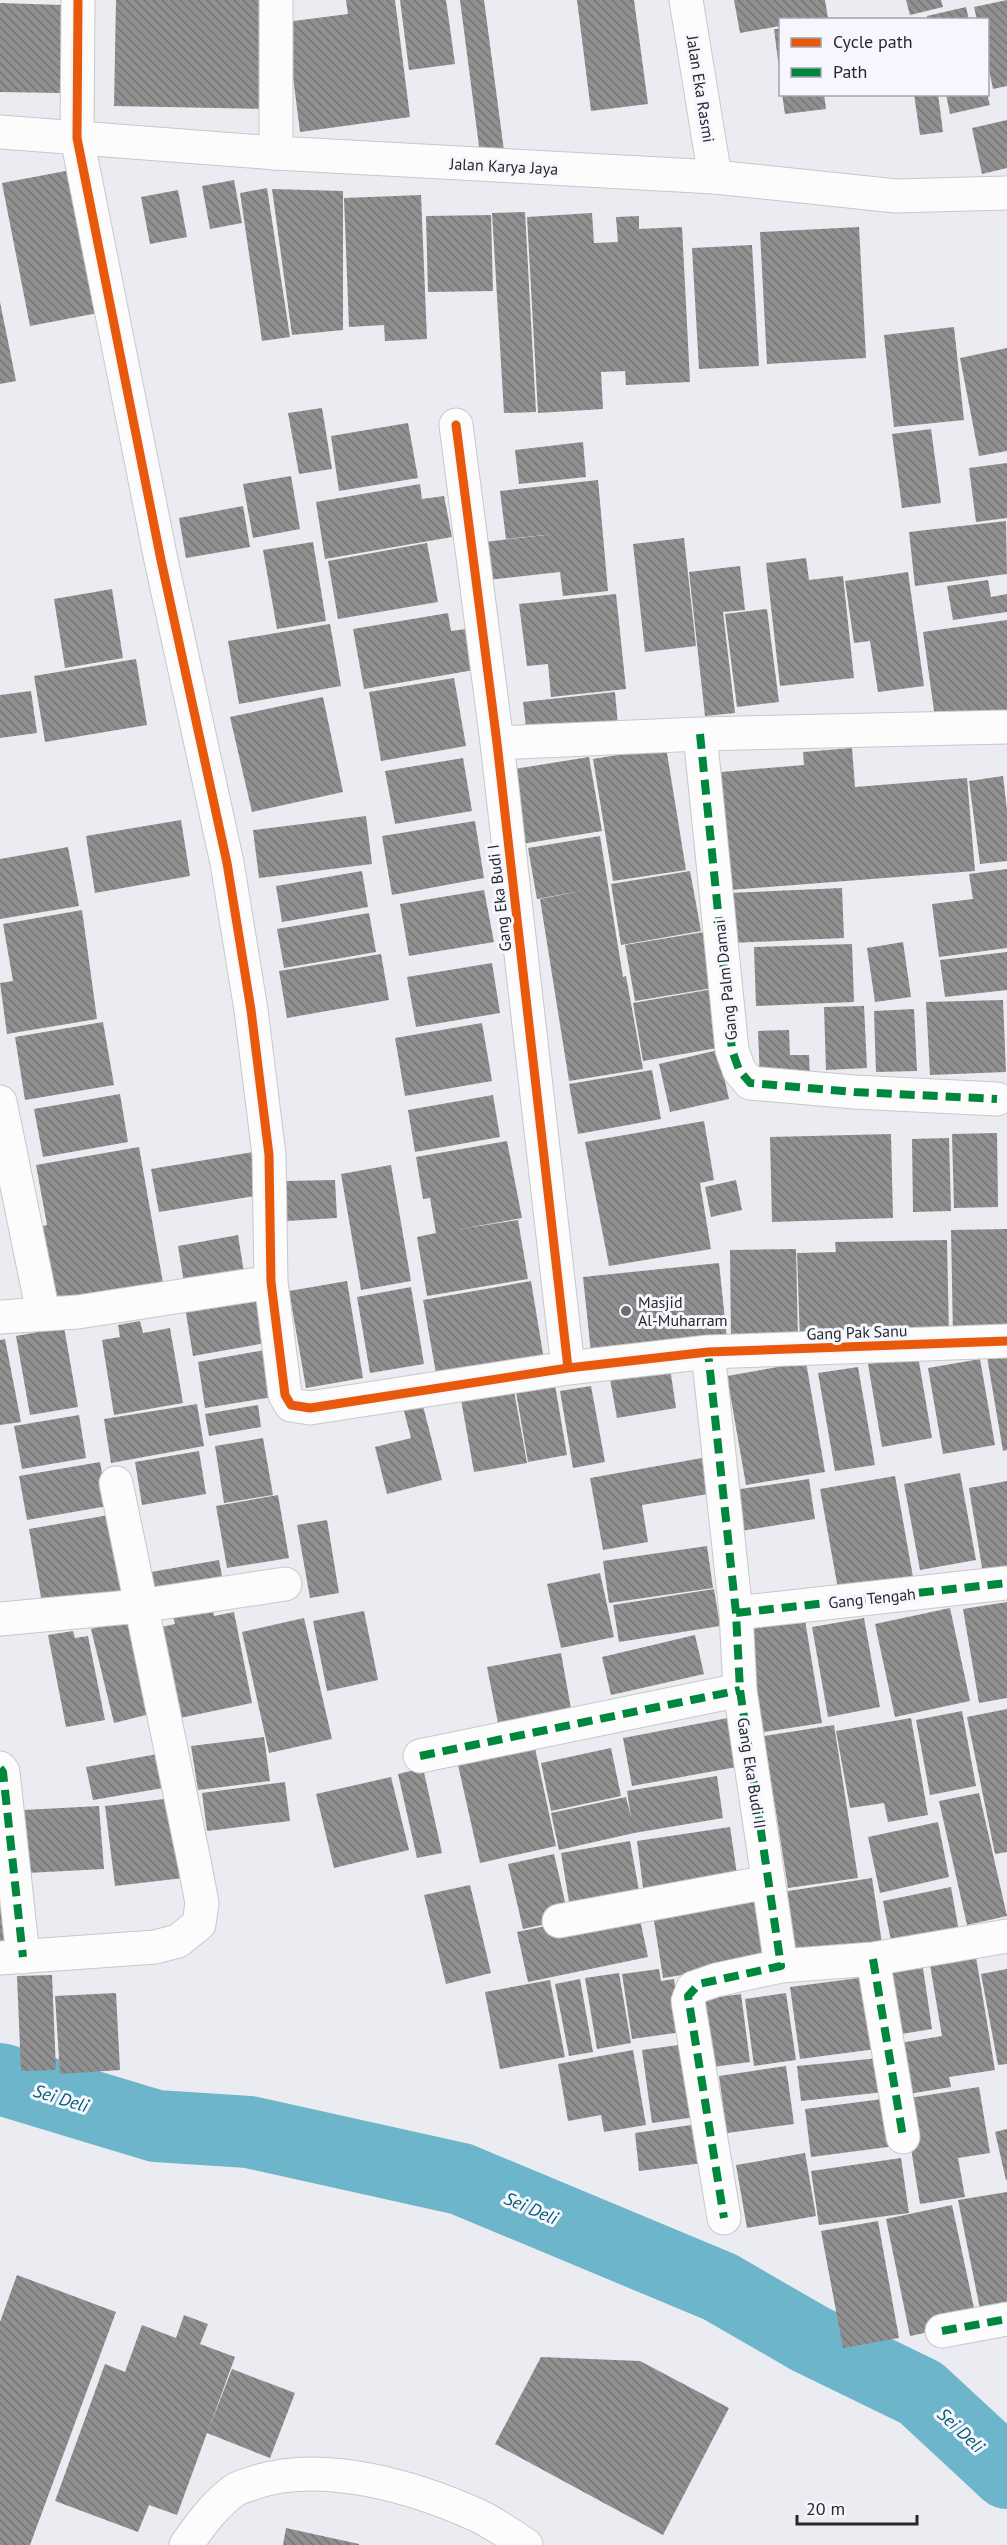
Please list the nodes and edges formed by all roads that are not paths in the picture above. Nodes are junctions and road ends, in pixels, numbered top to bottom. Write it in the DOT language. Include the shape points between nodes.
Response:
graph roads {
  1 [pos="78,0"];
  2 [pos="276,0"];
  3 [pos="686,0"];
  4 [pos="0,132"];
  5 [pos="77,138"];
  6 [pos="276,153"];
  7 [pos="715,177"];
  8 [pos="1007,193"];
  9 [pos="456,425"];
  10 [pos="1007,728"];
  11 [pos="700,734"];
  12 [pos="497,743"];
  13 [pos="998,1099"];
  14 [pos="0,1102"];
  15 [pos="271,1282"];
  16 [pos="43,1313"];
  17 [pos="0,1317"];
  18 [pos="1007,1341"];
  19 [pos="708,1352"];
  20 [pos="568,1368"];
  21 [pos="116,1483"];
  22 [pos="1007,1583"];
  23 [pos="285,1584"];
  24 [pos="140,1606"];
  25 [pos="736,1613"];
  26 [pos="0,1619"];
  27 [pos="740,1690"];
  28 [pos="420,1756"];
  29 [pos="0,1768"];
  30 [pos="768,1882"];
  31 [pos="559,1921"];
  32 [pos="1007,1936"];
  33 [pos="11,1957"];
  34 [pos="873,1959"];
  35 [pos="781,1966"];
  36 [pos="903,2138"];
  37 [pos="724,2218"];
  38 [pos="1007,2319"];
  39 [pos="942,2331"];
  40 [pos="186,2545"];
  41 [pos="526,2545"];
  1 -- 5 [label="street, Gang Pak Sanu"];
  2 -- 6 [label="street"];
  3 -- 7 [label="street, Jalan Eka Rasmi"];
  4 -- 5 [label="street, Jalan Karya Jaya"];
  5 -- 6 [label="street, Jalan Karya Jaya"];
  5 -- 15 [label="street, Gang Pak Sanu" via="161,560 227,863 269,1155"];
  6 -- 7 [label="street, Jalan Karya Jaya"];
  7 -- 8 [label="street, Jalan Karya Jaya" via="896,196"];
  9 -- 12 [label="street, Gang Eka Budi I"];
  10 -- 11 [label="street"];
  11 -- 12 [label="street"];
  11 -- 13 [label="street, Gang Palm Damai" via="732,1050 750,1083"];
  12 -- 20 [label="street, Gang Eka Budi I"];
  14 -- 16 [label="street"];
  15 -- 16 [label="street" via="78,1312"];
  15 -- 20 [label="street, Gang Pak Sanu" via="285,1395 291,1405 301,1408"];
  16 -- 17 [label="street"];
  18 -- 19 [label="street, Gang Pak Sanu"];
  19 -- 20 [label="street, Gang Pak Sanu"];
  19 -- 25 [label="street, Gang Eka Budi II"];
  21 -- 24 [label="street"];
  22 -- 25 [label="street, Gang Tengah"];
  23 -- 24 [label="street"];
  24 -- 26 [label="street"];
  24 -- 33 [label="street" via="202,1903 199,1924 178,1941 155,1947"];
  25 -- 27 [label="street, Gang Eka Budi II"];
  27 -- 28 [label="street"];
  27 -- 30 [label="street, Gang Eka Budi II"];
  29 -- 33 [label="street"];
  30 -- 31 [label="street"];
  30 -- 35 [label="street, Gang Eka Budi II"];
  32 -- 34 [label="street"];
  34 -- 35 [label="street"];
  34 -- 36 [label="street"];
  35 -- 37 [label="street" via="699,1984 688,1996"];
  38 -- 39 [label="street"];
  40 -- 41 [label="street" via="211,2510 237,2489 272,2477 317,2473 362,2479 420,2494 478,2516"];
}
